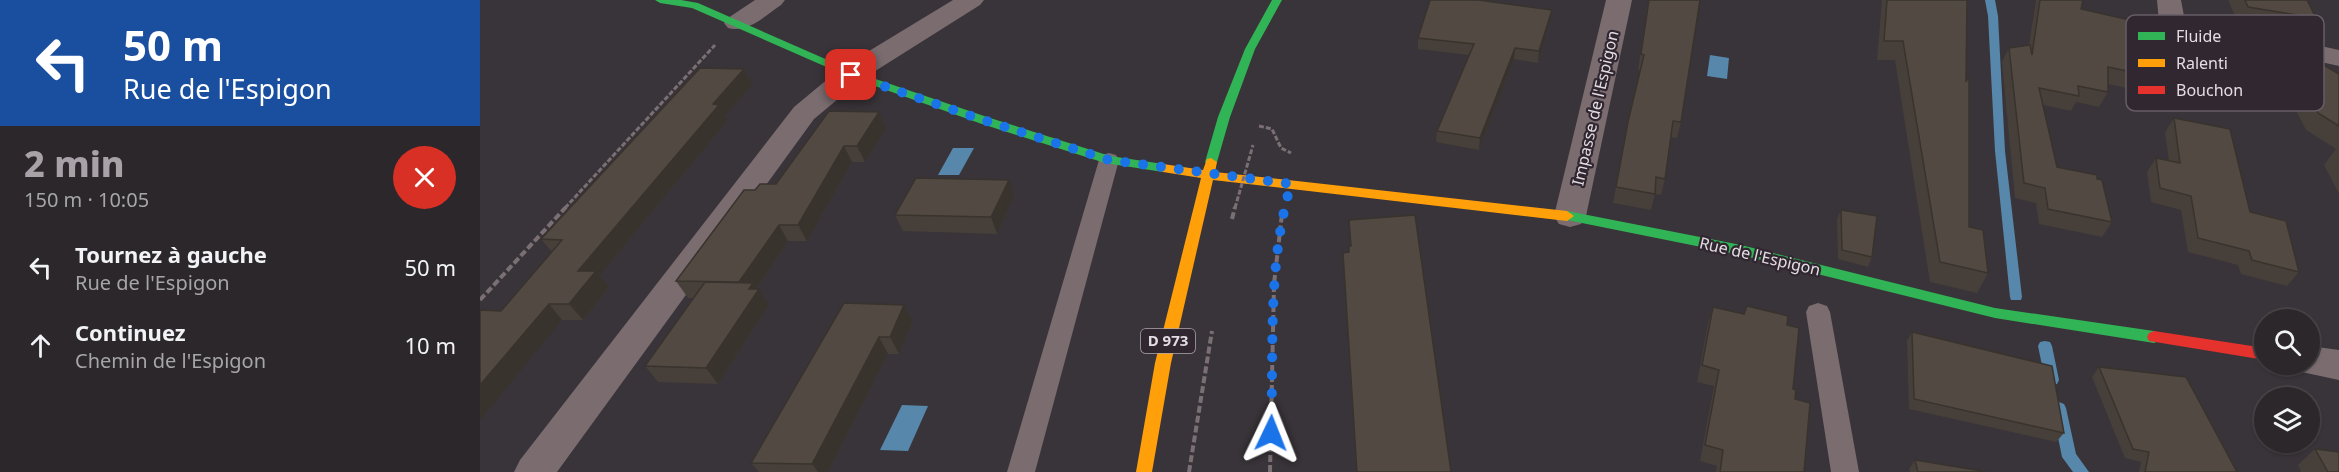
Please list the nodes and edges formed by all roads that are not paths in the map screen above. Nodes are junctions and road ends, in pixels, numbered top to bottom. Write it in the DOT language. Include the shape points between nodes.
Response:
graph roads {
  1 [pos="660,0"];
  2 [pos="772,0"];
  3 [pos="971,0"];
  4 [pos="1277,0"];
  5 [pos="1619,0"];
  6 [pos="738,23"];
  7 [pos="2324,54"];
  8 [pos="2339,58"];
  9 [pos="851,75"];
  10 [pos="1109,160"];
  11 [pos="1570,216"];
  12 [pos="1818,312"];
  13 [pos="2254,352"];
  14 [pos="2320,362"];
  15 [pos="2339,365"];
  16 [pos="534,472"];
  17 [pos="1020,472"];
  18 [pos="1144,472"];
  19 [pos="1845,472"];
  1 -- 6 [label="street, Rue de l'Espigon" via="694,4"];
  2 -- 6 [label="street"];
  3 -- 9 [label="street"];
  4 -- 18 [label="street, D 973" via="1250,49 1203,188 1163,363"];
  5 -- 11 [label="street, Impasse de l'Espigon"];
  6 -- 9 [label="street, Rue de l'Espigon"];
  7 -- 8 [label="street"];
  9 -- 10 [label="street, Rue de l'Espigon"];
  9 -- 16 [label="street" via="804,113"];
  10 -- 11 [label="street, Rue de l'Espigon" via="1251,181"];
  10 -- 17 [label="lane"];
  11 -- 13 [label="street, Rue de l'Espigon" via="1741,250 1995,313"];
  12 -- 19 [label="lane"];
  14 -- 15 [label="street"];
}
